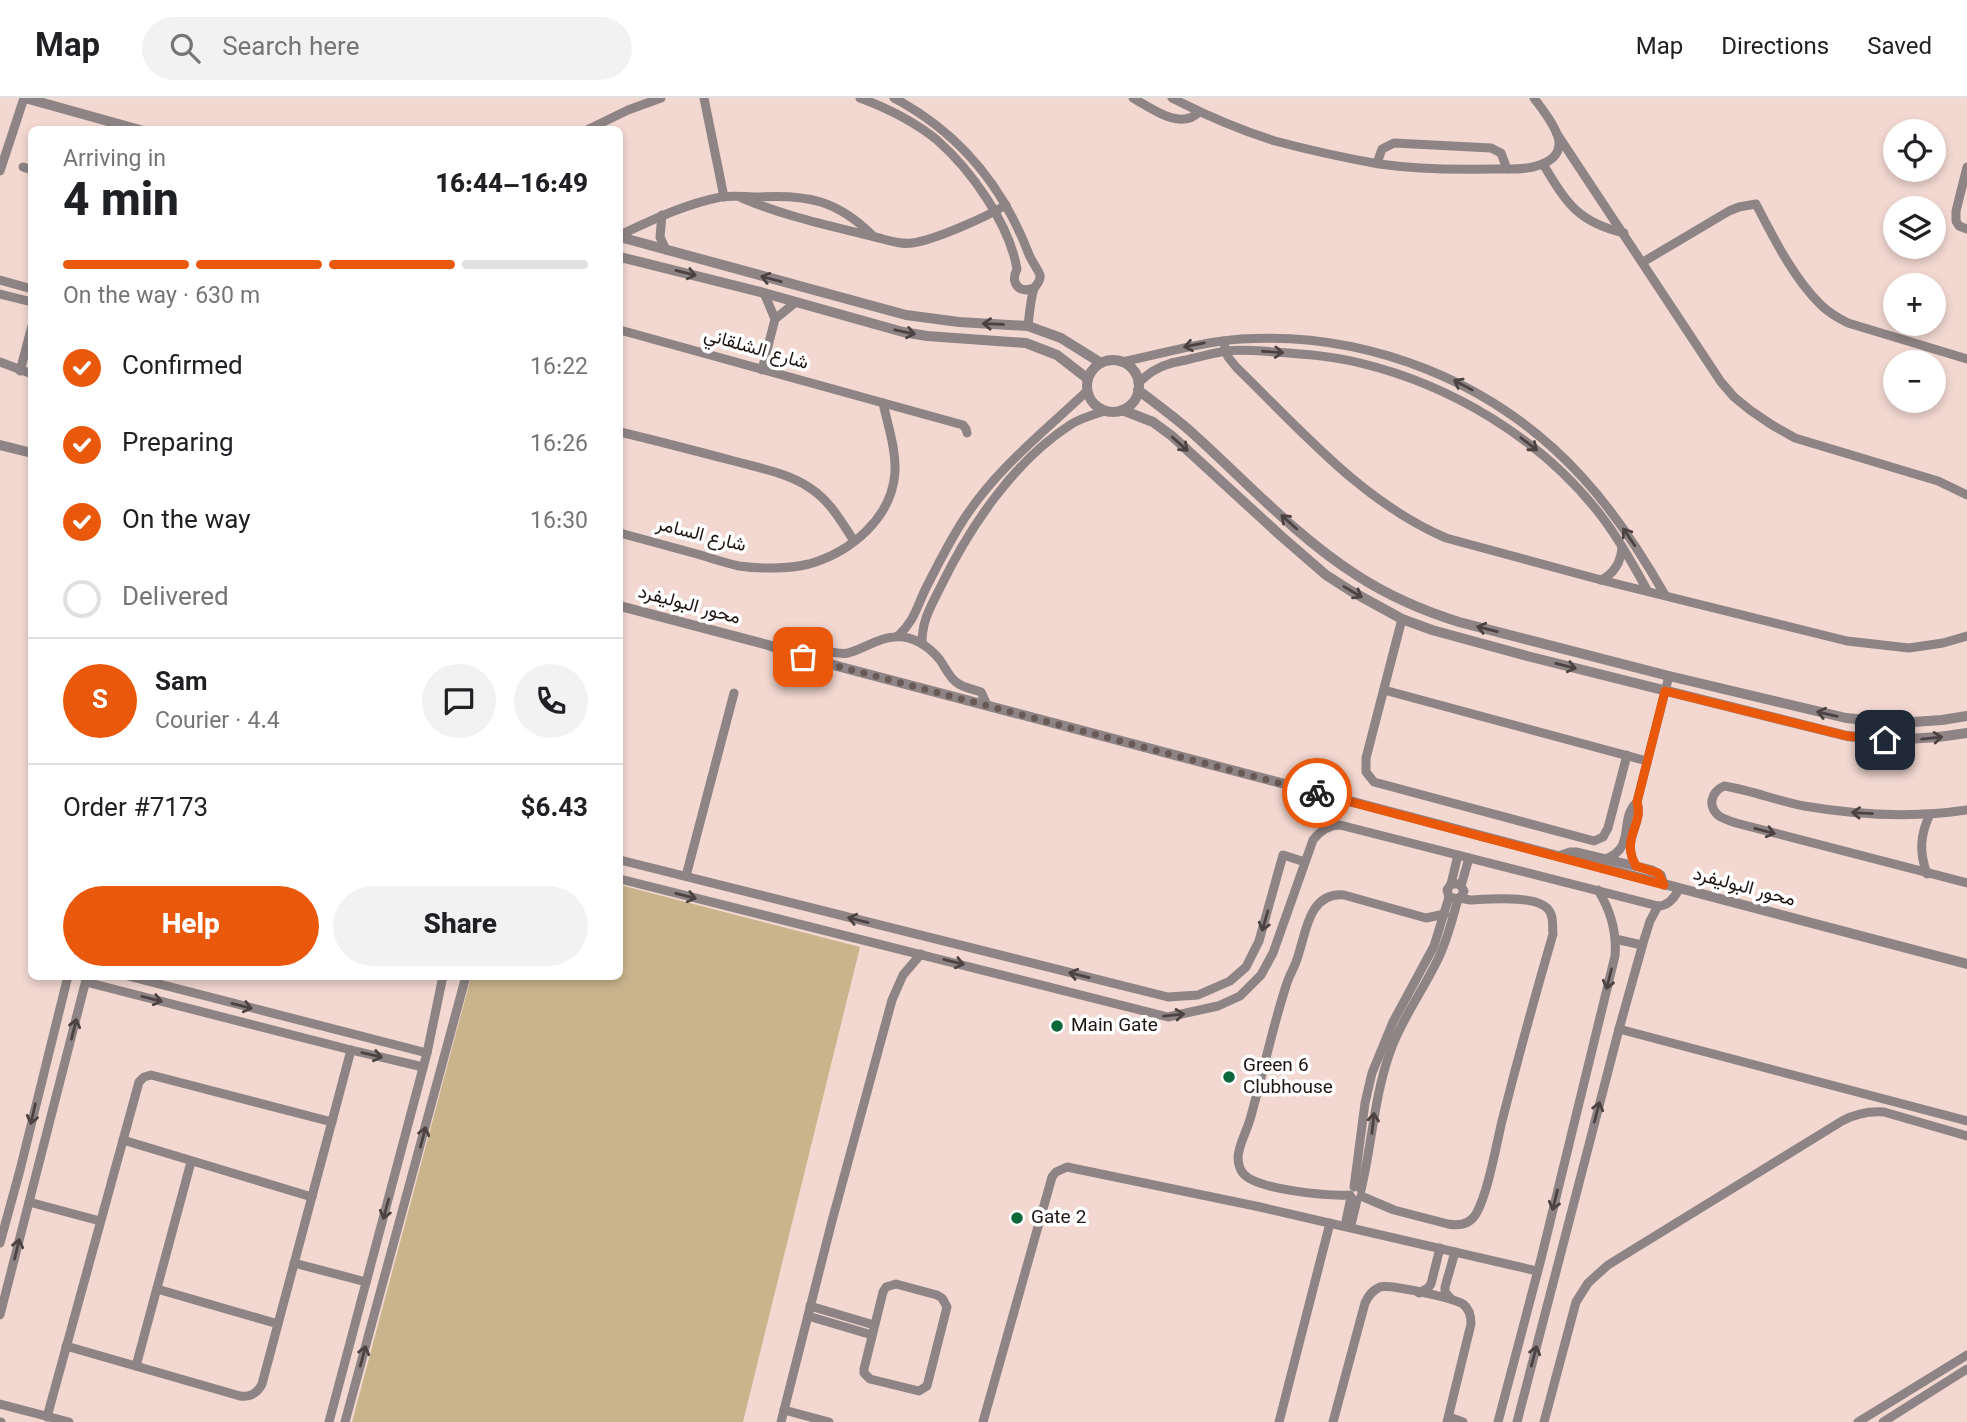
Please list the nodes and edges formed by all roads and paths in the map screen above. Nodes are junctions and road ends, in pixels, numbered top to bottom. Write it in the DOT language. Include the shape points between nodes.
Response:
graph roads {
  1 [pos="17,98"];
  2 [pos="25,98"];
  3 [pos="660,98"];
  4 [pos="704,98"];
  5 [pos="860,98"];
  6 [pos="894,98"];
  7 [pos="1133,98"];
  8 [pos="1172,98"];
  9 [pos="1534,98"];
  10 [pos="1199,112"];
  11 [pos="126,126"];
  12 [pos="595,126"];
  13 [pos="1557,134"];
  14 [pos="1377,163"];
  15 [pos="1543,164"];
  16 [pos="1967,167"];
  17 [pos="1507,169"];
  18 [pos="0,172"];
  19 [pos="724,197"];
  20 [pos="742,198"];
  21 [pos="1006,205"];
  22 [pos="994,212"];
  23 [pos="662,215"];
  24 [pos="1967,229"];
  25 [pos="1624,233"];
  26 [pos="623,234"];
  27 [pos="873,236"];
  28 [pos="623,237"];
  29 [pos="666,250"];
  30 [pos="623,258"];
  31 [pos="1643,262"];
  32 [pos="1032,265"];
  33 [pos="1017,269"];
  34 [pos="0,280"];
  35 [pos="28,288"];
  36 [pos="1034,288"];
  37 [pos="764,293"];
  38 [pos="0,294"];
  39 [pos="28,301"];
  40 [pos="796,302"];
  41 [pos="775,319"];
  42 [pos="1028,326"];
  43 [pos="623,331"];
  44 [pos="28,341"];
  45 [pos="1223,341"];
  46 [pos="1225,351"];
  47 [pos="1967,359"];
  48 [pos="0,362"];
  49 [pos="1121,362"];
  50 [pos="1101,363"];
  51 [pos="762,370"];
  52 [pos="20,371"];
  53 [pos="28,373"];
  54 [pos="1088,379"];
  55 [pos="1138,387"];
  56 [pos="1087,391"];
  57 [pos="883,403"];
  58 [pos="1122,410"];
  59 [pos="1105,411"];
  60 [pos="623,433"];
  61 [pos="967,433"];
  62 [pos="0,445"];
  63 [pos="28,452"];
  64 [pos="1967,495"];
  65 [pos="623,534"];
  66 [pos="854,541"];
  67 [pos="1621,545"];
  68 [pos="1601,580"];
  69 [pos="1647,590"];
  70 [pos="1665,595"];
  71 [pos="623,607"];
  72 [pos="1402,619"];
  73 [pos="898,636"];
  74 [pos="1967,636"];
  75 [pos="922,643"];
  76 [pos="803,657"];
  77 [pos="1669,676"];
  78 [pos="1384,690"];
  79 [pos="1665,691"];
  80 [pos="734,693"];
  81 [pos="987,705"];
  82 [pos="1967,716"];
  83 [pos="1967,733"];
  84 [pos="1627,755"];
  85 [pos="1647,761"];
  86 [pos="1967,810"];
  87 [pos="1930,814"];
  88 [pos="1631,822"];
  89 [pos="1458,855"];
  90 [pos="1557,857"];
  91 [pos="1469,858"];
  92 [pos="1605,859"];
  93 [pos="623,861"];
  94 [pos="1305,862"];
  95 [pos="1636,866"];
  96 [pos="1927,874"];
  97 [pos="686,876"];
  98 [pos="623,880"];
  99 [pos="1967,883"];
  100 [pos="1664,885"];
  101 [pos="1679,889"];
  102 [pos="1598,890"];
  103 [pos="1458,895"];
  104 [pos="1658,906"];
  105 [pos="1445,914"];
  106 [pos="1426,918"];
  107 [pos="1440,930"];
  108 [pos="1615,939"];
  109 [pos="1642,946"];
  110 [pos="921,954"];
  111 [pos="1434,958"];
  112 [pos="1967,964"];
  113 [pos="67,980"];
  114 [pos="87,980"];
  115 [pos="91,980"];
  116 [pos="143,980"];
  117 [pos="442,980"];
  118 [pos="465,980"];
  119 [pos="1619,1029"];
  120 [pos="351,1050"];
  121 [pos="427,1054"];
  122 [pos="424,1067"];
  123 [pos="1967,1121"];
  124 [pos="332,1122"];
  125 [pos="1967,1136"];
  126 [pos="123,1140"];
  127 [pos="191,1161"];
  128 [pos="1355,1194"];
  129 [pos="312,1197"];
  130 [pos="29,1202"];
  131 [pos="100,1221"];
  132 [pos="1330,1223"];
  133 [pos="1348,1227"];
  134 [pos="0,1243"];
  135 [pos="1440,1248"];
  136 [pos="1455,1252"];
  137 [pos="294,1263"];
  138 [pos="1435,1269"];
  139 [pos="1537,1271"];
  140 [pos="1450,1272"];
  141 [pos="366,1282"];
  142 [pos="157,1289"];
  143 [pos="1419,1293"];
  144 [pos="1451,1299"];
  145 [pos="809,1311"];
  146 [pos="0,1315"];
  147 [pos="278,1324"];
  148 [pos="873,1330"];
  149 [pos="66,1346"];
  150 [pos="1967,1355"];
  151 [pos="136,1366"];
  152 [pos="1967,1369"];
  153 [pos="0,1404"];
  154 [pos="784,1410"];
  155 [pos="47,1416"];
  156 [pos="1448,1420"];
  157 [pos="69,1422"];
  158 [pos="328,1422"];
  159 [pos="345,1422"];
  160 [pos="781,1422"];
  161 [pos="829,1422"];
  162 [pos="983,1422"];
  163 [pos="1279,1422"];
  164 [pos="1333,1422"];
  165 [pos="1463,1422"];
  166 [pos="1498,1422"];
  167 [pos="1517,1422"];
  168 [pos="1544,1422"];
  169 [pos="1858,1422"];
  170 [pos="1883,1422"];
  1 -- 2 [label="street"];
  2 -- 11 [label="street"];
  2 -- 18 [label="street"];
  3 -- 12 [label="street"];
  4 -- 19 [label="street"];
  5 -- 22 [label="street" via="936,139 976,183"];
  6 -- 21 [label="street" via="928,118 962,147"];
  7 -- 10 [label="street" via="1173,118 1186,120"];
  8 -- 10 [label="street"];
  9 -- 13 [label="street"];
  10 -- 14 [label="street" via="1275,141"];
  13 -- 15 [label="street" via="1557,153"];
  13 -- 25 [label="street"];
  14 -- 17 [label="street"];
  14 -- 17 [label="street" via="1382,149 1394,143 1491,148 1501,153"];
  15 -- 17 [label="street"];
  15 -- 25 [label="street" via="1573,209"];
  16 -- 24 [label="street" via="1955,217 1959,226"];
  19 -- 20 [label="street"];
  19 -- 23 [label="street"];
  20 -- 27 [label="street"];
  20 -- 27 [label="street" via="816,200 845,212"];
  21 -- 22 [label="street"];
  21 -- 32 [label="street"];
  22 -- 27 [label="street" via="922,242 895,243"];
  22 -- 33 [label="street"];
  23 -- 26 [label="street"];
  23 -- 29 [label="street" via="660,237"];
  25 -- 31 [label="street"];
  28 -- 29 [label="street"];
  42 -- 29 [label="street, one-way" via="906,316"];
  30 -- 37 [label="street, one-way"];
  31 -- 47 [label="street" via="1728,211 1756,204 1797,274 1832,315"];
  31 -- 64 [label="street" via="1721,382 1750,410 1795,438 1938,481"];
  32 -- 33 [label="street"];
  32 -- 36 [label="street" via="1040,278"];
  33 -- 36 [label="street" via="1014,283 1027,291"];
  34 -- 35 [label="street"];
  36 -- 42 [label="street"];
  37 -- 40 [label="street"];
  37 -- 41 [label="street"];
  38 -- 39 [label="street"];
  40 -- 41 [label="street"];
  40 -- 54 [label="street, one-way" via="903,332 1026,343 1057,355"];
  41 -- 51 [label="street"];
  42 -- 50 [label="street" via="1061,338"];
  43 -- 51 [label="street, شارع الشلقاني"];
  44 -- 52 [label="street"];
  45 -- 46 [label="street"];
  45 -- 49 [label="street, one-way"];
  70 -- 45 [label="street, one-way" via="1619,523 1581,476 1536,434 1487,399 1431,370 1366,349 1299,340"];
  46 -- 55 [label="street" via="1161,367"];
  46 -- 67 [label="street, one-way" via="1338,358 1444,393 1485,414 1541,454 1589,501"];
  46 -- 68 [label="street" via="1333,461 1405,518 1446,538"];
  48 -- 52 [label="street"];
  49 -- 50 [label="street"];
  49 -- 55 [label="street" via="1131,368"];
  50 -- 54 [label="street"];
  51 -- 57 [label="street, شارع الشلقاني"];
  52 -- 53 [label="street"];
  54 -- 56 [label="street"];
  55 -- 58 [label="street" via="1133,403"];
  77 -- 55 [label="street, one-way" via="1459,622 1380,588 1312,542"];
  56 -- 59 [label="street" via="1093,403"];
  56 -- 73 [label="street" via="1007,464 978,499 947,547 913,620"];
  57 -- 61 [label="street, شارع الشلقاني" via="963,425"];
  57 -- 66 [label="street" via="895,454 892,491 879,517"];
  58 -- 59 [label="street"];
  58 -- 72 [label="street, one-way" via="1153,422 1172,436 1326,575"];
  59 -- 75 [label="street" via="1070,425 1002,490 953,562 925,619"];
  60 -- 66 [label="street" via="796,480 824,499"];
  62 -- 63 [label="street"];
  65 -- 66 [label="street, شارع السامر" via="739,566 766,567 807,564"];
  67 -- 68 [label="street" via="1619,563"];
  67 -- 69 [label="street"];
  68 -- 69 [label="street"];
  69 -- 70 [label="street"];
  70 -- 74 [label="street" via="1857,643 1909,648"];
  71 -- 76 [label="street, محور البوليفرد"];
  72 -- 78 [label="street"];
  72 -- 79 [label="street, one-way"];
  73 -- 75 [label="street"];
  73 -- 76 [label="street" via="847,653 805,650"];
  75 -- 81 [label="street" via="955,681 983,694"];
  76 -- 81 [label="street, محور البوليفرد"];
  77 -- 79 [label="street"];
  82 -- 77 [label="street, one-way" via="1908,723 1846,718"];
  78 -- 84 [label="street"];
  78 -- 84 [label="street" via="1366,758 1369,778 1380,785 1529,825 1599,840 1608,828"];
  79 -- 83 [label="street, one-way" via="1847,736 1919,740"];
  79 -- 85 [label="street"];
  80 -- 97 [label="street"];
  81 -- 90 [label="street, محور البوليفرد"];
  84 -- 85 [label="street"];
  85 -- 88 [label="street" via="1637,802 1639,812"];
  86 -- 87 [label="street"];
  87 -- 96 [label="street" via="1922,837"];
  87 -- 96 [label="street, one-way" via="1835,811 1724,786 1714,792 1711,802 1726,820"];
  88 -- 92 [label="street" via="1622,847"];
  88 -- 95 [label="street" via="1629,845"];
  89 -- 91 [label="street"];
  89 -- 94 [label="street" via="1334,825 1316,836"];
  89 -- 103 [label="street" via="1451,884 1458,884"];
  90 -- 92 [label="street" via="1576,852"];
  90 -- 100 [label="street, محور البوليفرد"];
  91 -- 102 [label="street"];
  91 -- 103 [label="street"];
  92 -- 95 [label="street"];
  93 -- 97 [label="street"];
  94 -- 97 [label="street, one-way" via="1283,855 1259,941 1246,967 1230,981 1198,995 1168,997"];
  110 -- 94 [label="street, one-way" via="1168,1017 1194,1012 1240,996 1261,975"];
  95 -- 100 [label="street" via="1658,873"];
  96 -- 99 [label="street"];
  98 -- 110 [label="street, one-way"];
  100 -- 101 [label="street, محور البوليفرد"];
  101 -- 104 [label="street" via="1668,904"];
  101 -- 112 [label="street, محور البوليفرد"];
  102 -- 104 [label="street"];
  102 -- 108 [label="street"];
  103 -- 105 [label="street"];
  103 -- 111 [label="street" via="1446,940"];
  103 -- 128 [label="street" via="1542,903 1552,917 1553,934 1478,1210 1468,1222 1448,1224"];
  104 -- 109 [label="street"];
  105 -- 106 [label="street"];
  105 -- 107 [label="street"];
  106 -- 107 [label="street"];
  106 -- 128 [label="street" via="1344,895 1331,896 1315,906 1286,986 1239,1152 1242,1172 1252,1181 1331,1196"];
  107 -- 111 [label="street"];
  108 -- 109 [label="street"];
  108 -- 139 [label="street, one-way" via="1615,956"];
  109 -- 119 [label="street"];
  110 -- 145 [label="street" via="903,975 892,1000"];
  111 -- 128 [label="street" via="1384,1052 1366,1102"];
  113 -- 134 [label="street, one-way"];
  130 -- 114 [label="street, one-way"];
  115 -- 120 [label="street, one-way"];
  116 -- 121 [label="street, one-way"];
  117 -- 121 [label="street"];
  159 -- 118 [label="street, one-way"];
  119 -- 123 [label="street"];
  167 -- 119 [label="street, one-way"];
  120 -- 122 [label="street, one-way"];
  120 -- 124 [label="street"];
  121 -- 122 [label="street"];
  122 -- 141 [label="street, one-way"];
  124 -- 126 [label="street" via="151,1075 139,1082"];
  124 -- 129 [label="street"];
  125 -- 168 [label="street" via="1884,1112 1855,1114 1608,1265 1588,1283 1576,1303"];
  126 -- 127 [label="street"];
  126 -- 131 [label="street"];
  127 -- 129 [label="street"];
  127 -- 142 [label="street"];
  128 -- 133 [label="street"];
  129 -- 137 [label="street"];
  130 -- 131 [label="street"];
  146 -- 130 [label="street, one-way"];
  131 -- 149 [label="street"];
  132 -- 133 [label="street"];
  132 -- 162 [label="street" via="1061,1168 1052,1178"];
  132 -- 163 [label="street"];
  133 -- 135 [label="street"];
  135 -- 136 [label="street"];
  135 -- 138 [label="street"];
  136 -- 139 [label="street"];
  136 -- 140 [label="street"];
  137 -- 141 [label="street"];
  137 -- 147 [label="street"];
  138 -- 140 [label="street"];
  138 -- 143 [label="street" via="1431,1284"];
  139 -- 166 [label="street"];
  140 -- 144 [label="street" via="1446,1292"];
  141 -- 158 [label="street"];
  142 -- 147 [label="street"];
  142 -- 151 [label="street"];
  143 -- 144 [label="street"];
  143 -- 164 [label="street" via="1388,1286 1368,1296"];
  144 -- 156 [label="street" via="1468,1310 1471,1324"];
  145 -- 148 [label="street"];
  145 -- 154 [label="street"];
  147 -- 151 [label="street" via="262,1384 254,1394 240,1396"];
  148 -- 148 [label="street" via="864,1369 867,1377 916,1391 925,1388 947,1307 942,1298 896,1284 886,1287"];
  149 -- 151 [label="street"];
  149 -- 155 [label="street"];
  150 -- 169 [label="street"];
  152 -- 170 [label="street"];
  153 -- 155 [label="street"];
  154 -- 160 [label="street"];
  154 -- 161 [label="street"];
  155 -- 157 [label="street"];
  156 -- 165 [label="street"];
}
